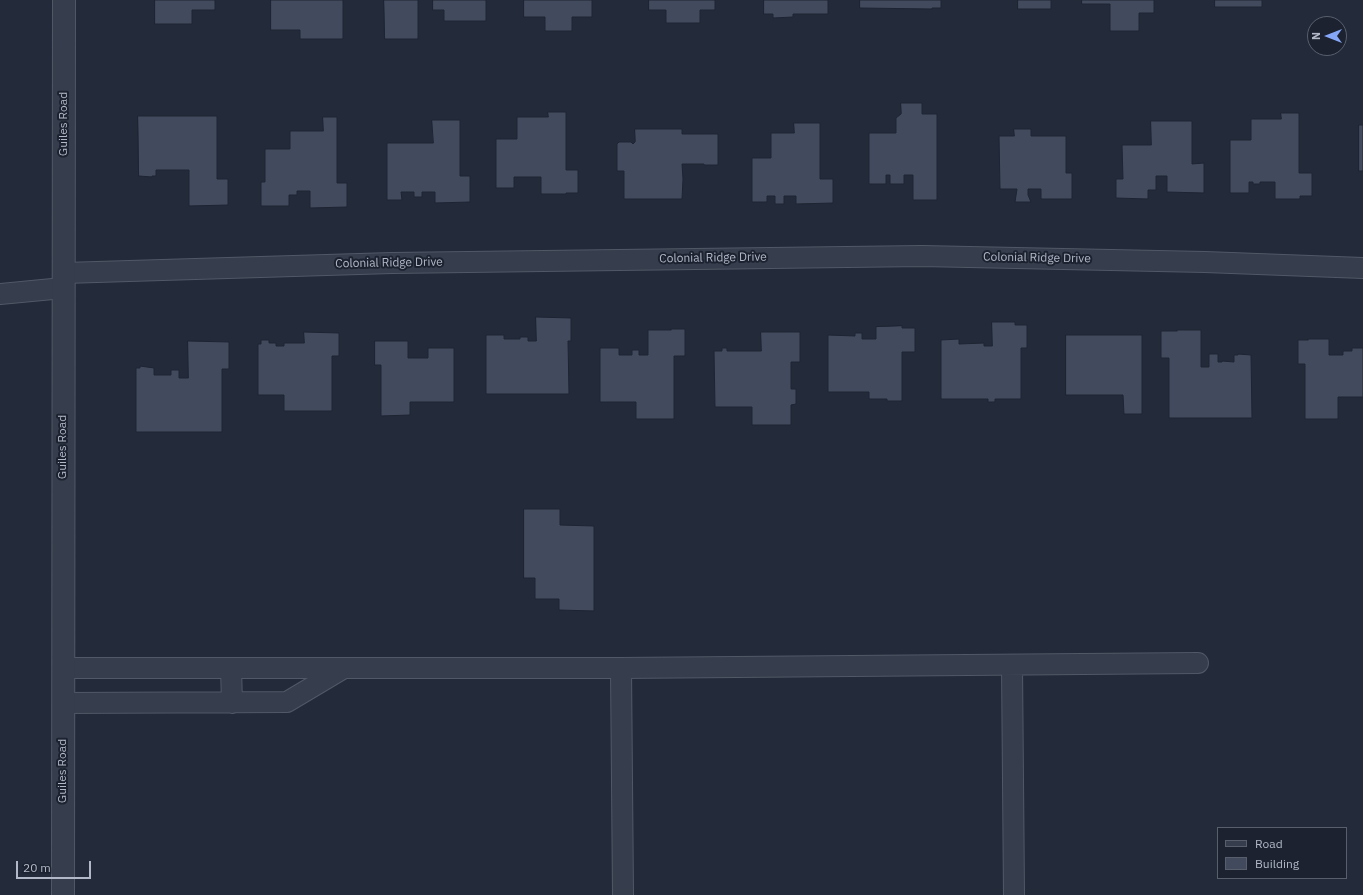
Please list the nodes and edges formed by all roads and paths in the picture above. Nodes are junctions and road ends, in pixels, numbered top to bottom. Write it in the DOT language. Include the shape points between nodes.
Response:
graph roads {
  1 [pos="64,0"];
  2 [pos="1363,268"];
  3 [pos="64,280"];
  4 [pos="0,294"];
  5 [pos="1198,663"];
  6 [pos="1012,665"];
  7 [pos="63,668"];
  8 [pos="231,668"];
  9 [pos="344,668"];
  10 [pos="621,668"];
  11 [pos="232,702"];
  12 [pos="64,703"];
  13 [pos="63,895"];
  14 [pos="623,895"];
  15 [pos="1014,895"];
  1 -- 3 [label="street, Guiles Road"];
  2 -- 3 [label="street, Colonial Ridge Drive" via="922,256 392,263"];
  3 -- 4 [label="street, Colonial Ridge Drive"];
  3 -- 7 [label="street, Guiles Road"];
  5 -- 6 [label="street"];
  6 -- 10 [label="street"];
  6 -- 15 [label="street"];
  7 -- 8 [label="street"];
  7 -- 12 [label="street, Guiles Road"];
  8 -- 9 [label="street"];
  8 -- 11 [label="street"];
  9 -- 10 [label="street"];
  9 -- 11 [label="street" via="287,702"];
  10 -- 14 [label="street"];
  11 -- 12 [label="street"];
  12 -- 13 [label="street, Guiles Road"];
}
